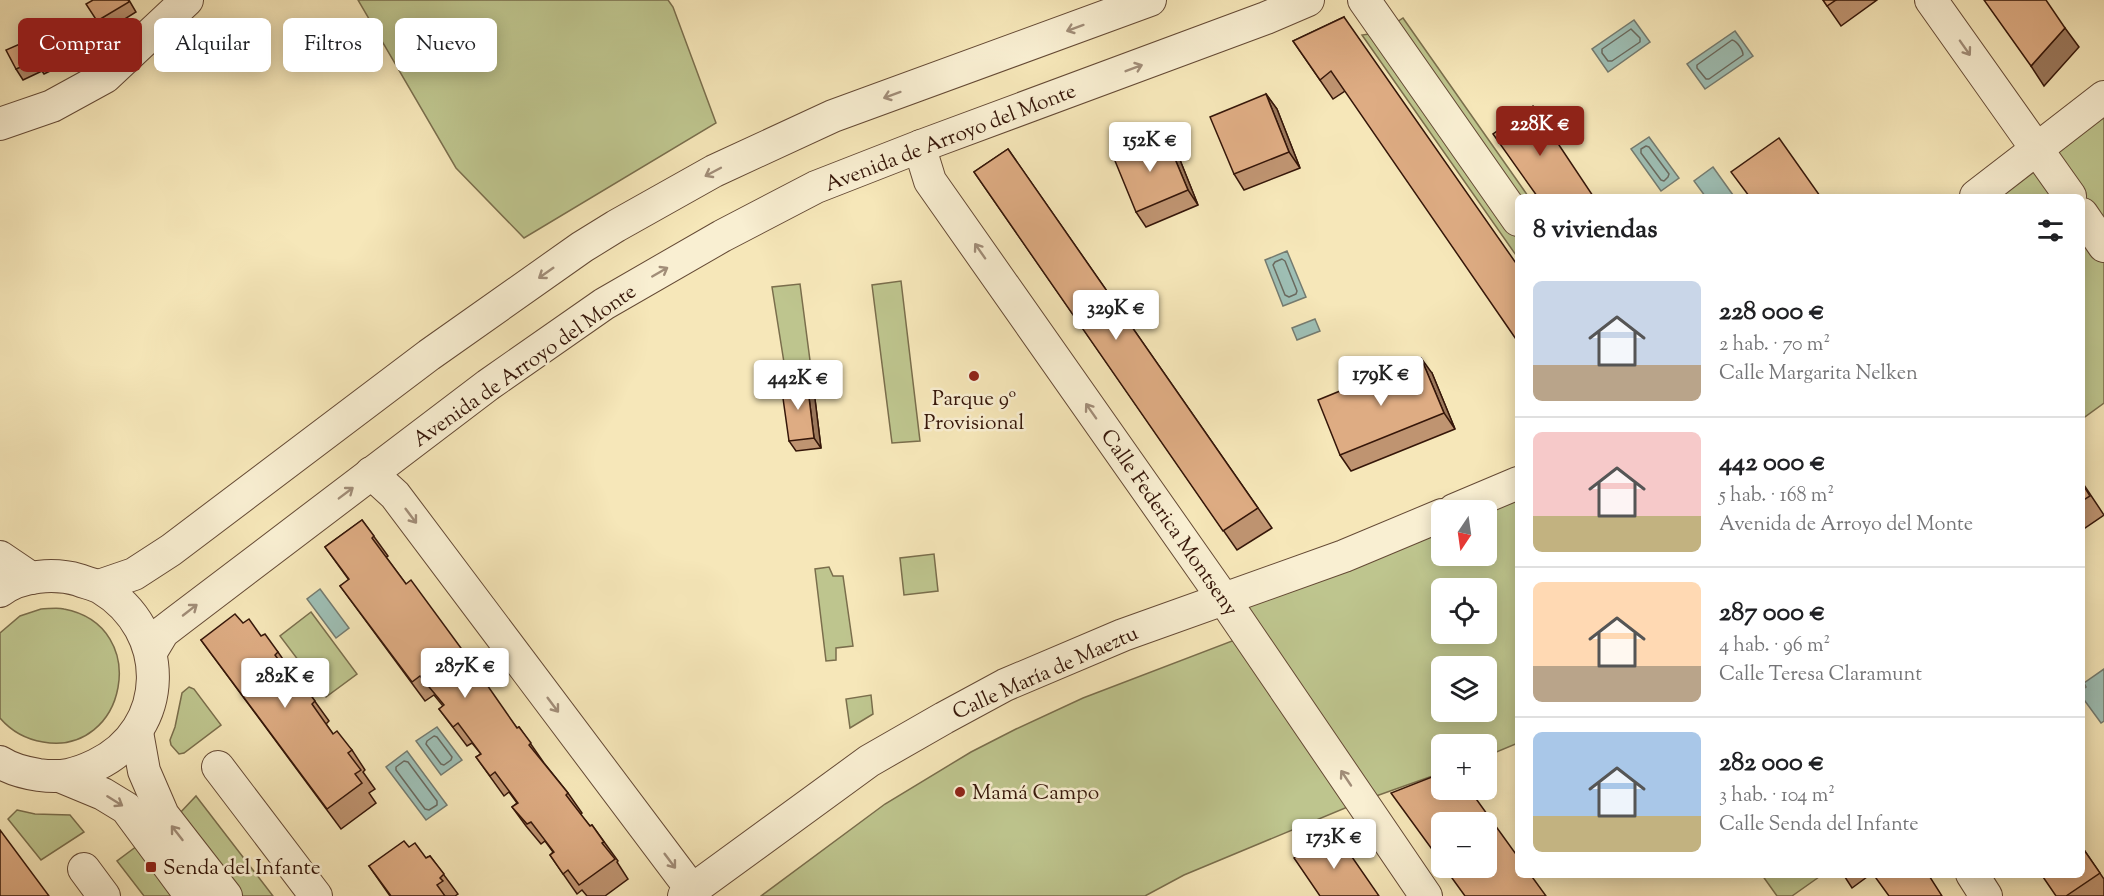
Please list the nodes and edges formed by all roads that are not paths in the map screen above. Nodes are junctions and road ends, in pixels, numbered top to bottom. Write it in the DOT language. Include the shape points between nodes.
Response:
graph roads {
  1 [pos="1149,0"];
  2 [pos="1308,0"];
  3 [pos="1364,0"];
  4 [pos="1931,0"];
  5 [pos="185,1"];
  6 [pos="2104,98"];
  7 [pos="0,124"];
  8 [pos="921,146"];
  9 [pos="2037,149"];
  10 [pos="1979,194"];
  11 [pos="2069,194"];
  12 [pos="1515,216"];
  13 [pos="2085,218"];
  14 [pos="2104,246"];
  15 [pos="371,473"];
  16 [pos="1515,484"];
  17 [pos="1478,500"];
  18 [pos="1431,520"];
  19 [pos="0,557"];
  20 [pos="31,578"];
  21 [pos="99,586"];
  22 [pos="0,591"];
  23 [pos="1223,598"];
  24 [pos="151,652"];
  25 [pos="137,732"];
  26 [pos="1,764"];
  27 [pos="218,767"];
  28 [pos="62,777"];
  29 [pos="84,869"];
  30 [pos="1975,878"];
  31 [pos="688,893"];
  32 [pos="104,896"];
  33 [pos="191,896"];
  34 [pos="226,896"];
  35 [pos="316,896"];
  36 [pos="1426,896"];
  37 [pos="1986,896"];
  1 -- 21 [label="street, one-way" via="833,116 714,171 582,248 429,355 171,550 134,574"];
  8 -- 2 [label="street, Avenida de Arroyo del Monte, one-way" via="1245,27"];
  3 -- 12 [label="street"];
  4 -- 9 [label="street, one-way"];
  5 -- 7 [label="street" via="105,77 52,106"];
  6 -- 9 [label="street"];
  15 -- 8 [label="street, Avenida de Arroyo del Monte, one-way" via="604,304 816,187"];
  23 -- 8 [label="street, Calle Federica Montseny, one-way" via="930,181"];
  9 -- 10 [label="street"];
  9 -- 11 [label="street"];
  13 -- 14 [label="street"];
  24 -- 15 [label="street, Avenida de Arroyo del Monte, one-way" via="163,632"];
  15 -- 31 [label="street, one-way" via="395,495"];
  16 -- 17 [label="street"];
  18 -- 23 [label="street, Calle María de Maeztu" via="1344,556"];
  19 -- 20 [label="street"];
  20 -- 21 [label="street" via="66,576"];
  20 -- 22 [label="street"];
  21 -- 24 [label="street" via="134,618"];
  23 -- 31 [label="street, Calle María de Maeztu" via="1054,664 944,717 869,761"];
  36 -- 23 [label="street, Calle Federica Montseny, one-way"];
  24 -- 25 [label="street" via="154,676"];
  25 -- 28 [label="street" via="112,757"];
  34 -- 25 [label="street, one-way" via="163,815 144,771"];
  26 -- 28 [label="street" via="21,772"];
  27 -- 35 [label="street"];
  28 -- 33 [label="street, one-way" via="126,808"];
  29 -- 32 [label="street"];
  30 -- 37 [label="street"];
}
